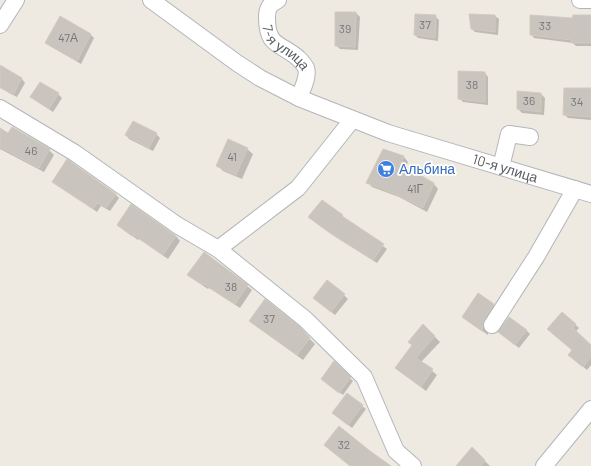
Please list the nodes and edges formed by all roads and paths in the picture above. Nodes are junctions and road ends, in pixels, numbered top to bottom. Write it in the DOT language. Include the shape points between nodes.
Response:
graph roads {
  1 [pos="16,0"];
  2 [pos="151,0"];
  3 [pos="278,0"];
  4 [pos="580,0"];
  5 [pos="591,0"];
  6 [pos="0,25"];
  7 [pos="299,98"];
  8 [pos="0,108"];
  9 [pos="352,120"];
  10 [pos="530,137"];
  11 [pos="501,167"];
  12 [pos="576,189"];
  13 [pos="591,194"];
  14 [pos="218,249"];
  15 [pos="492,325"];
  16 [pos="591,409"];
  17 [pos="413,466"];
  18 [pos="544,466"];
  1 -- 6 [label="street"];
  2 -- 7 [label="street, 10-я улица" via="237,64"];
  3 -- 7 [label="street, 7-я улица" via="270,4 267,12 268,34 306,68 307,75"];
  4 -- 5 [label="street"];
  7 -- 9 [label="street, 10-я улица"];
  8 -- 14 [label="street" via="75,153 177,225"];
  9 -- 11 [label="street, 10-я улица"];
  9 -- 14 [label="street" via="298,188"];
  10 -- 11 [label="street" via="509,134"];
  11 -- 12 [label="street, 10-я улица"];
  12 -- 13 [label="street, 10-я улица"];
  12 -- 15 [label="street" via="536,258"];
  14 -- 17 [label="street" via="305,319 364,377 396,451"];
  16 -- 18 [label="street"];
}
